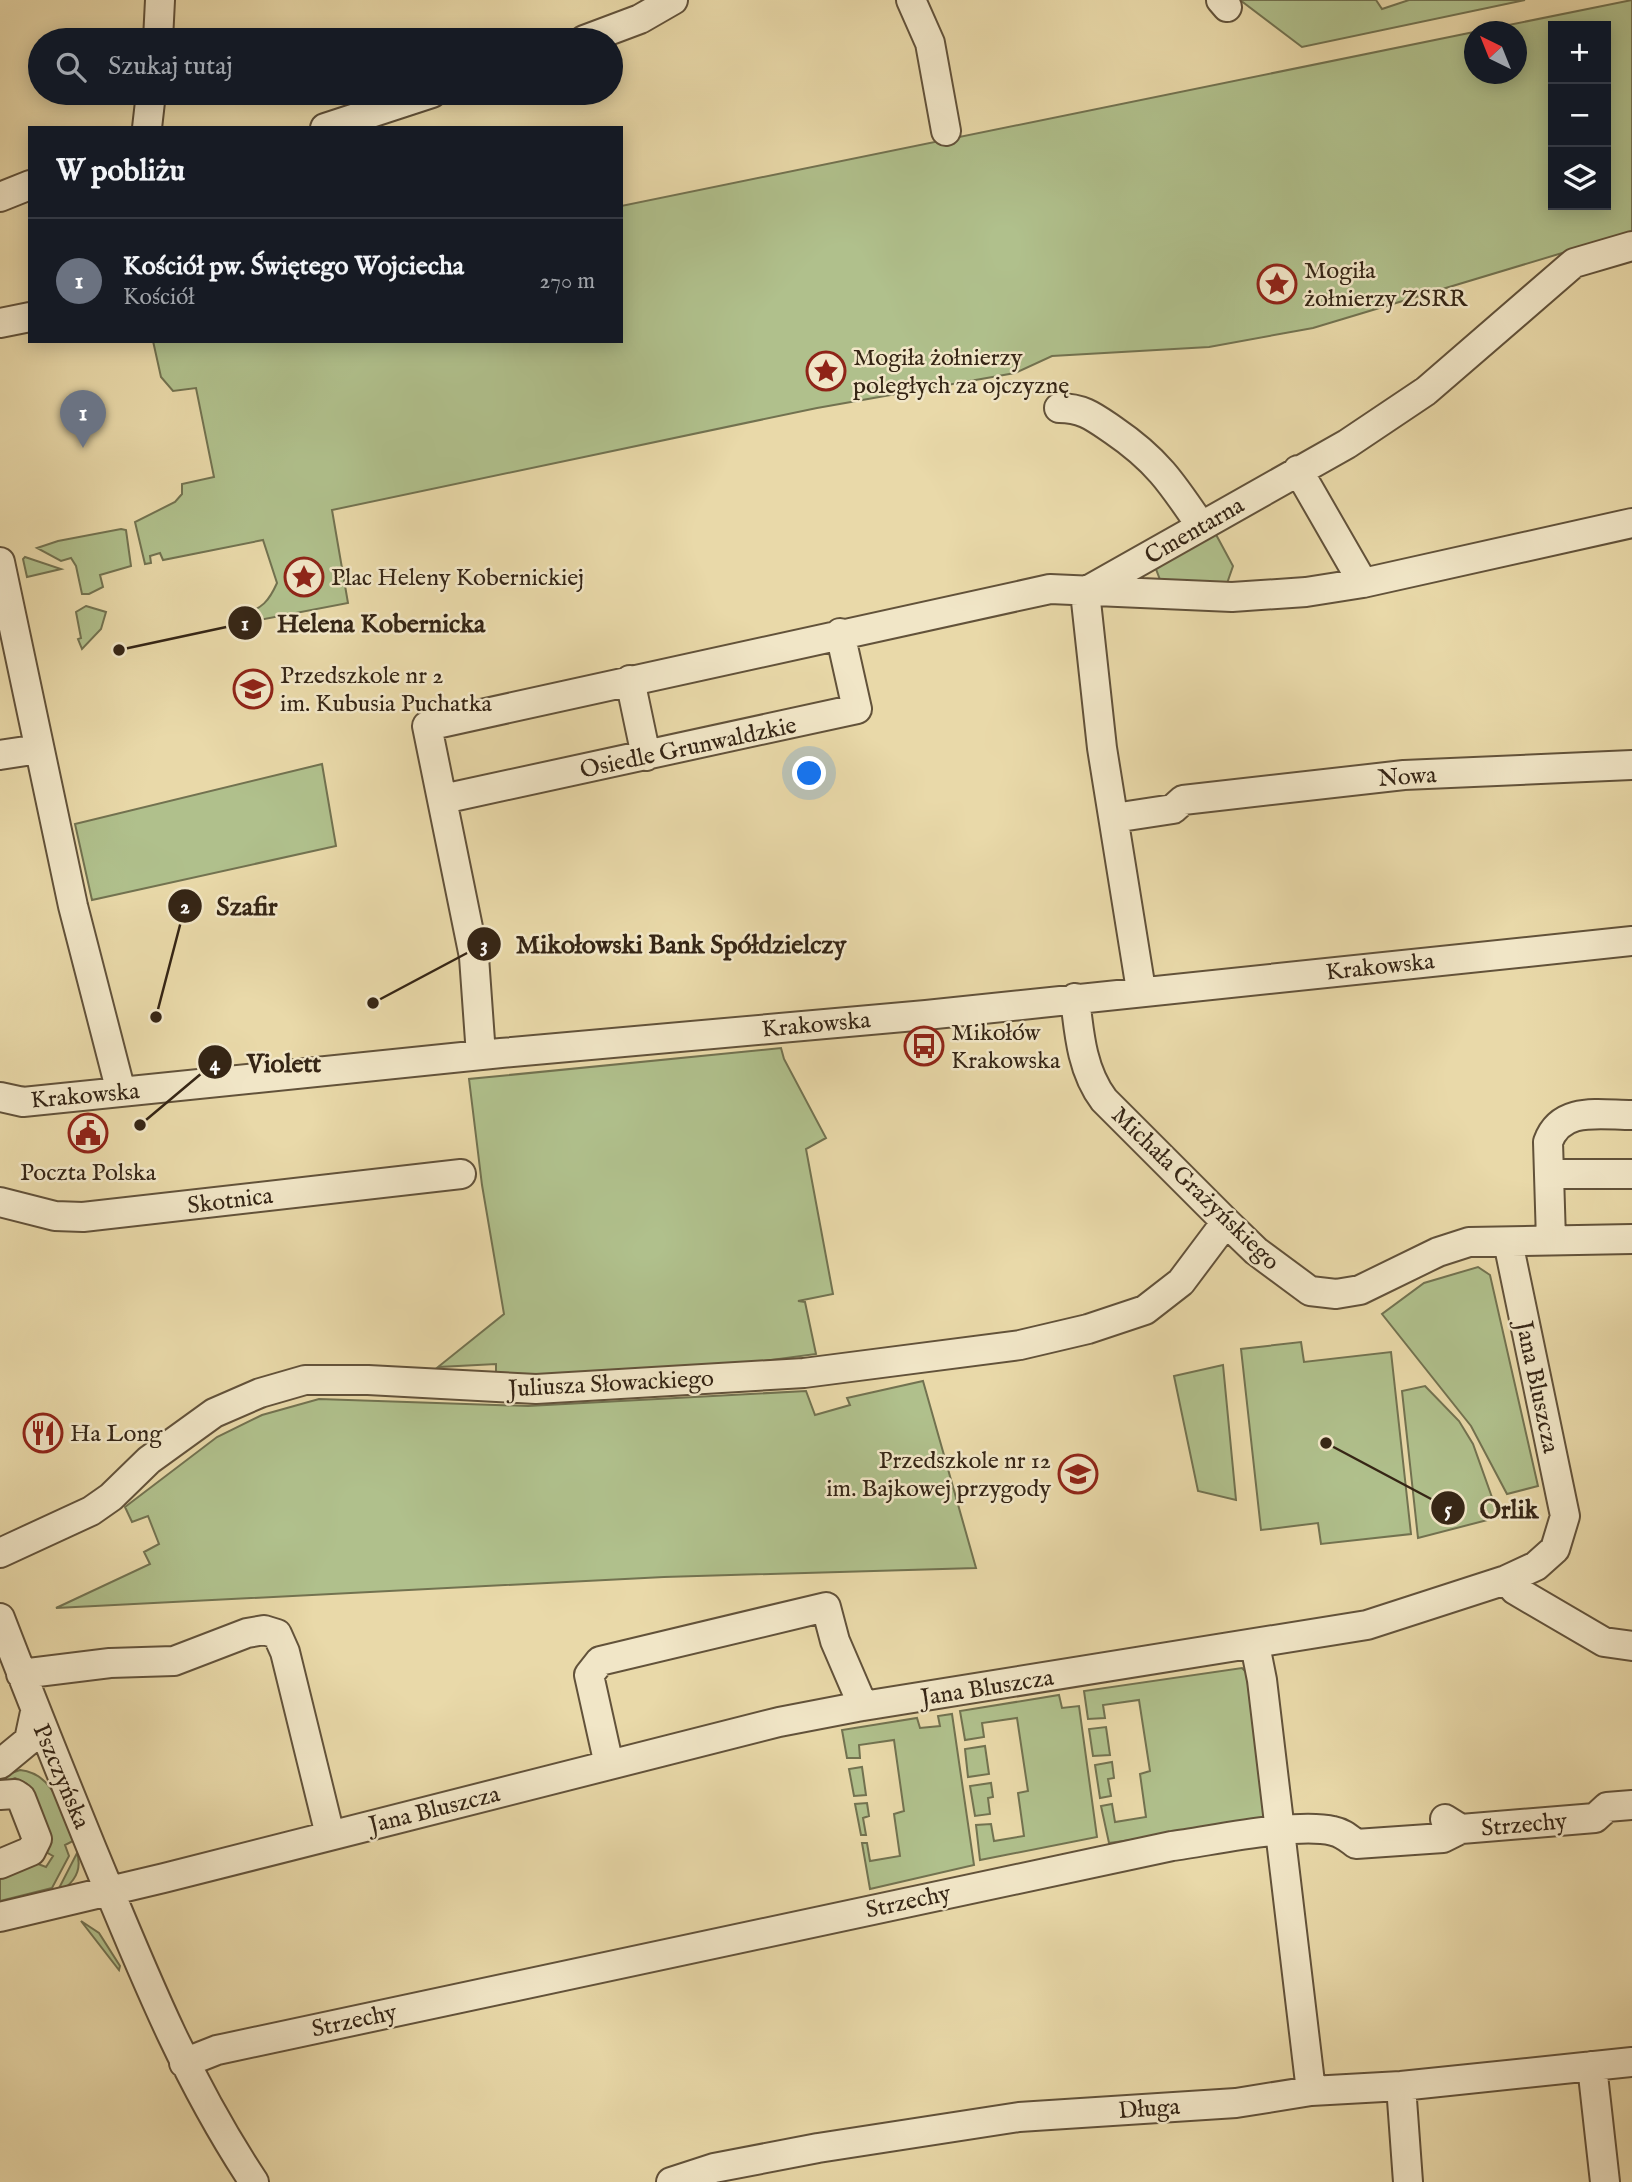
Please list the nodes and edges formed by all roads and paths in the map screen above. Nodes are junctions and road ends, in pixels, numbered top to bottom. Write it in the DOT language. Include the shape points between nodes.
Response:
graph roads {
  1 [pos="160,0"];
  2 [pos="673,0"];
  3 [pos="911,0"];
  4 [pos="159,28"];
  5 [pos="616,28"];
  6 [pos="150,105"];
  7 [pos="396,105"];
  8 [pos="146,126"];
  9 [pos="332,126"];
  10 [pos="946,131"];
  11 [pos="28,186"];
  12 [pos="0,197"];
  13 [pos="1632,246"];
  14 [pos="28,317"];
  15 [pos="0,323"];
  16 [pos="1059,408"];
  17 [pos="1298,470"];
  18 [pos="1632,523"];
  19 [pos="1201,526"];
  20 [pos="0,562"];
  21 [pos="1363,583"];
  22 [pos="1086,592"];
  23 [pos="840,633"];
  24 [pos="630,680"];
  25 [pos="39,749"];
  26 [pos="0,755"];
  27 [pos="646,756"];
  28 [pos="1632,765"];
  29 [pos="443,799"];
  30 [pos="1112,809"];
  31 [pos="1632,941"];
  32 [pos="1141,990"];
  33 [pos="1075,998"];
  34 [pos="481,1055"];
  35 [pos="121,1092"];
  36 [pos="8,1105"];
  37 [pos="1632,1115"];
  38 [pos="461,1174"];
  39 [pos="1549,1174"];
  40 [pos="1632,1174"];
  41 [pos="0,1202"];
  42 [pos="1226,1223"];
  43 [pos="1551,1240"];
  44 [pos="1632,1240"];
  45 [pos="1508,1242"];
  46 [pos="0,1553"];
  47 [pos="1506,1580"];
  48 [pos="0,1618"];
  49 [pos="1255,1645"];
  50 [pos="1632,1646"];
  51 [pos="22,1674"];
  52 [pos="877,1698"];
  53 [pos="35,1712"];
  54 [pos="1,1763"];
  55 [pos="609,1765"];
  56 [pos="62,1781"];
  57 [pos="0,1795"];
  58 [pos="1632,1805"];
  59 [pos="1595,1818"];
  60 [pos="1632,1822"];
  61 [pos="1280,1831"];
  62 [pos="330,1835"];
  63 [pos="93,1852"];
  64 [pos="0,1864"];
  65 [pos="107,1891"];
  66 [pos="69,1900"];
  67 [pos="0,1917"];
  68 [pos="125,1933"];
  69 [pos="1632,2062"];
  70 [pos="184,2063"];
  71 [pos="1592,2066"];
  72 [pos="1401,2086"];
  73 [pos="1311,2091"];
  74 [pos="254,2182"];
  75 [pos="671,2182"];
  76 [pos="1408,2182"];
  77 [pos="1605,2182"];
  1 -- 4 [label="street"];
  2 -- 5 [label="street"];
  3 -- 10 [label="street" via="930,43"];
  6 -- 8 [label="street"];
  7 -- 9 [label="street"];
  11 -- 12 [label="street"];
  13 -- 17 [label="street, Cmentarna" via="1574,263 1426,391 1347,444"];
  14 -- 15 [label="street"];
  16 -- 19 [label="street" via="1079,408 1134,444 1165,472"];
  17 -- 19 [label="street, Cmentarna"];
  17 -- 21 [label="street"];
  18 -- 21 [label="street"];
  19 -- 22 [label="street, Cmentarna"];
  20 -- 25 [label="street"];
  21 -- 22 [label="street" via="1231,597"];
  22 -- 23 [label="street" via="1050,589"];
  22 -- 30 [label="street"];
  23 -- 24 [label="street"];
  23 -- 27 [label="street, Osiedle Grunwaldzkie" via="857,709"];
  24 -- 27 [label="street"];
  24 -- 29 [label="street" via="427,726"];
  25 -- 26 [label="street"];
  25 -- 35 [label="street"];
  27 -- 29 [label="street, Osiedle Grunwaldzkie"];
  28 -- 30 [label="street, Nowa" via="1404,775 1183,800 1173,809"];
  29 -- 34 [label="street" via="474,957"];
  30 -- 32 [label="street"];
  31 -- 32 [label="street, Krakowska"];
  32 -- 33 [label="street, Krakowska"];
  33 -- 34 [label="street, Krakowska"];
  33 -- 42 [label="street, Michała Grażyńskiego" via="1093,1085"];
  34 -- 35 [label="street, Krakowska"];
  35 -- 36 [label="street, Krakowska"];
  37 -- 39 [label="street" via="1571,1116 1560,1121 1548,1142"];
  38 -- 41 [label="street, Skotnica" via="83,1217 55,1216"];
  39 -- 40 [label="street"];
  39 -- 43 [label="street"];
  42 -- 45 [label="street, Michała Grażyńskiego" via="1310,1291 1336,1294 1360,1290 1469,1242"];
  42 -- 46 [label="street, Juliusza Słowackiego" via="1181,1282 1145,1310 1020,1345 804,1373 536,1389 305,1380 214,1413 149,1460 91,1511"];
  43 -- 44 [label="street, Michała Grażyńskiego"];
  43 -- 45 [label="street, Michała Grażyńskiego"];
  45 -- 47 [label="street, Jana Bluszcza" via="1565,1516 1555,1549 1536,1566"];
  47 -- 49 [label="street, Jana Bluszcza" via="1367,1625"];
  47 -- 50 [label="street" via="1515,1590 1604,1642"];
  48 -- 51 [label="street, Pszczyńska"];
  49 -- 52 [label="street, Jana Bluszcza" via="1177,1649"];
  49 -- 61 [label="street"];
  51 -- 53 [label="street, Pszczyńska"];
  51 -- 62 [label="street" via="174,1661 247,1633 264,1630 277,1634 283,1642"];
  52 -- 55 [label="street, Jana Bluszcza"];
  52 -- 55 [label="street" via="835,1641 827,1607 600,1661 589,1675"];
  53 -- 54 [label="street" via="29,1740"];
  53 -- 56 [label="street, Pszczyńska"];
  54 -- 56 [label="street" via="40,1766"];
  55 -- 62 [label="street, Jana Bluszcza"];
  56 -- 63 [label="street, Pszczyńska"];
  57 -- 64 [label="street" via="21,1798 37,1839 31,1850"];
  58 -- 59 [label="street, Strzechy" via="1607,1807"];
  59 -- 60 [label="street" via="1607,1824"];
  59 -- 61 [label="street, Strzechy" via="1461,1829 1443,1838 1356,1844 1330,1830"];
  61 -- 70 [label="street, Strzechy" via="1172,1846 513,1984 217,2050"];
  61 -- 73 [label="street"];
  62 -- 65 [label="street, Jana Bluszcza"];
  63 -- 65 [label="street, Pszczyńska"];
  63 -- 66 [label="street" via="91,1874"];
  65 -- 66 [label="street, Jana Bluszcza"];
  65 -- 68 [label="street, Pszczyńska"];
  66 -- 67 [label="street, Jana Bluszcza"];
  66 -- 68 [label="street, Pszczyńska" via="97,1910"];
  68 -- 70 [label="street, Pszczyńska"];
  69 -- 71 [label="street, Długa"];
  70 -- 74 [label="street, Pszczyńska"];
  71 -- 72 [label="street, Długa"];
  71 -- 77 [label="street"];
  72 -- 73 [label="street, Długa"];
  72 -- 76 [label="street"];
  73 -- 75 [label="street, Długa" via="1236,2102 1019,2117 909,2132 714,2168"];
}
